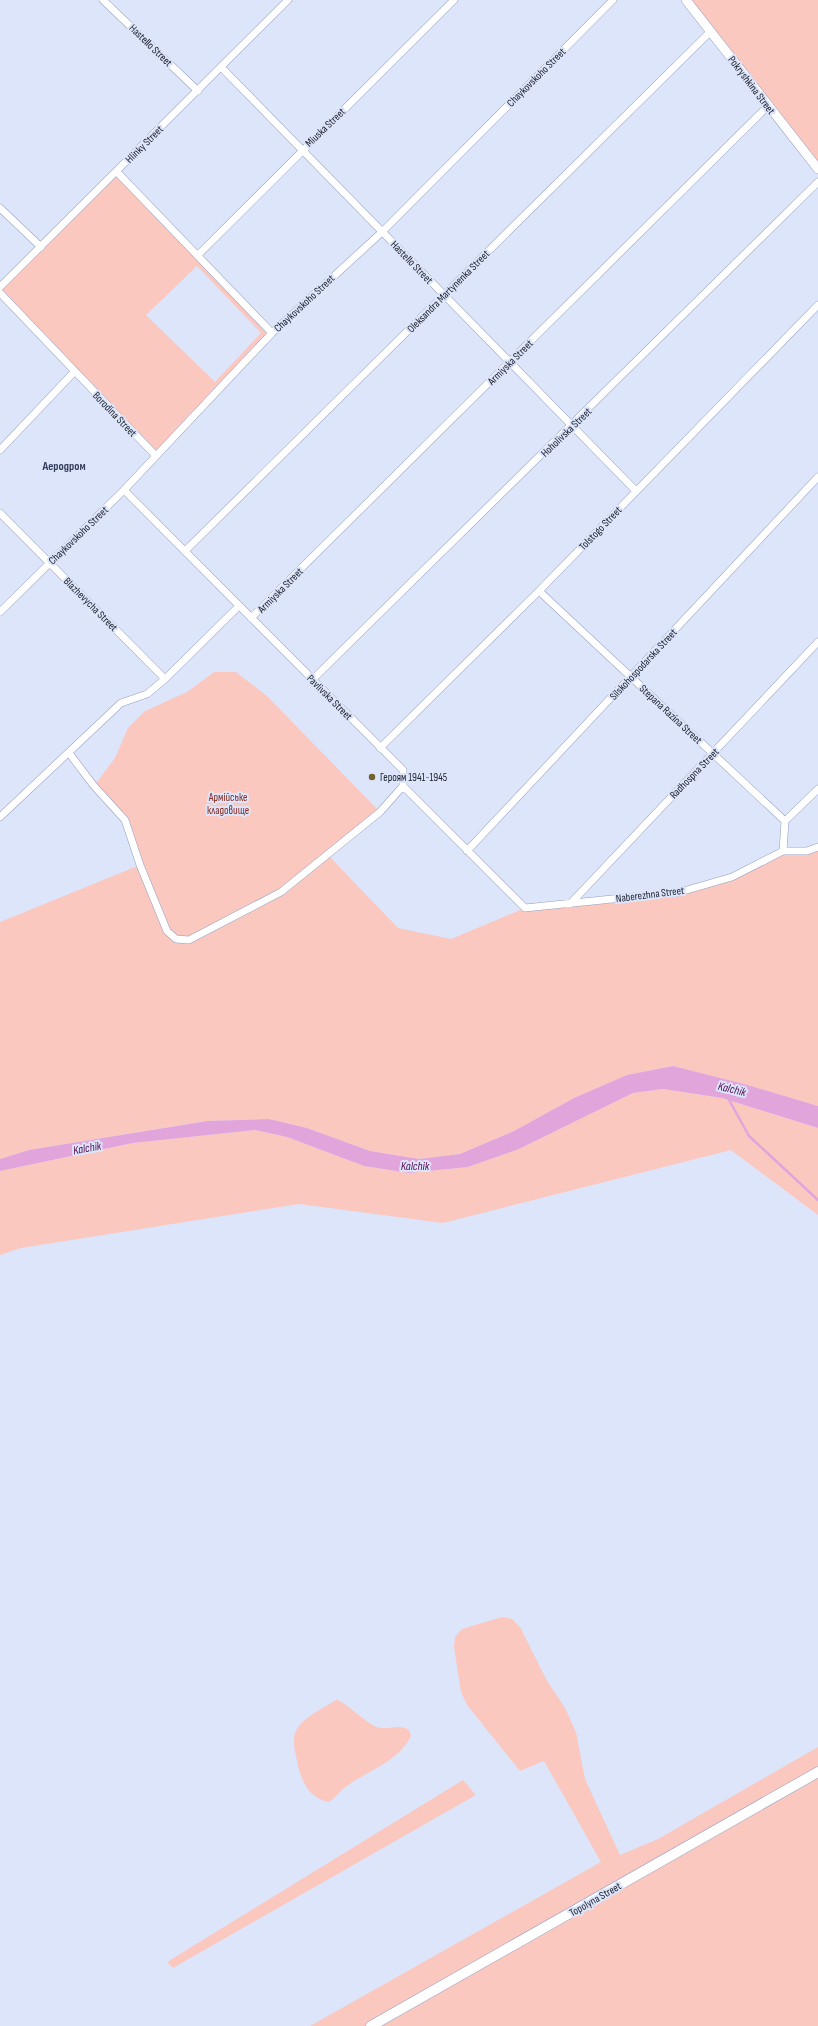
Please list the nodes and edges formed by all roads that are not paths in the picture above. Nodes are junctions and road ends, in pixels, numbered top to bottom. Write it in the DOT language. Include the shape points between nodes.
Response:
graph roads {
  1 [pos="103,0"];
  2 [pos="288,0"];
  3 [pos="454,0"];
  4 [pos="613,0"];
  5 [pos="686,0"];
  6 [pos="711,31"];
  7 [pos="221,67"];
  8 [pos="198,91"];
  9 [pos="768,106"];
  10 [pos="302,150"];
  11 [pos="818,169"];
  12 [pos="117,172"];
  13 [pos="818,182"];
  14 [pos="0,208"];
  15 [pos="382,232"];
  16 [pos="41,247"];
  17 [pos="198,255"];
  18 [pos="0,287"];
  19 [pos="0,292"];
  20 [pos="445,295"];
  21 [pos="818,305"];
  22 [pos="272,333"];
  23 [pos="510,362"];
  24 [pos="75,372"];
  25 [pos="573,426"];
  26 [pos="0,450"];
  27 [pos="156,456"];
  28 [pos="818,477"];
  29 [pos="124,490"];
  30 [pos="636,491"];
  31 [pos="0,513"];
  32 [pos="185,551"];
  33 [pos="50,563"];
  34 [pos="539,591"];
  35 [pos="239,606"];
  36 [pos="0,612"];
  37 [pos="251,618"];
  38 [pos="818,642"];
  39 [pos="631,677"];
  40 [pos="165,679"];
  41 [pos="312,680"];
  42 [pos="380,748"];
  43 [pos="69,753"];
  44 [pos="713,753"];
  45 [pos="403,786"];
  46 [pos="818,789"];
  47 [pos="0,817"];
  48 [pos="785,821"];
  49 [pos="818,847"];
  50 [pos="467,851"];
  51 [pos="783,851"];
  52 [pos="570,904"];
  53 [pos="818,1772"];
  54 [pos="371,2026"];
  1 -- 8 [label="street, Hastello Street"];
  2 -- 7 [label="street, Hlinky Street"];
  3 -- 10 [label="street, Miuska Street"];
  4 -- 15 [label="street, Chaykovskoho Street"];
  5 -- 6 [label="street, Pokryshkina Street"];
  6 -- 9 [label="street, Pokryshkina Street"];
  6 -- 20 [label="street, Oleksandra Martynenka Street"];
  7 -- 8 [label="street, Hlinky Street"];
  7 -- 10 [label="street, Hastello Street"];
  8 -- 12 [label="street, Hlinky Street"];
  9 -- 11 [label="street, Pokryshkina Street"];
  9 -- 23 [label="street, Armiyska Street"];
  10 -- 15 [label="street, Hastello Street"];
  10 -- 17 [label="street, Miuska Street"];
  12 -- 16 [label="street, Hlinky Street"];
  12 -- 17 [label="street"];
  13 -- 25 [label="street, Hoholivska Street"];
  14 -- 16 [label="street"];
  15 -- 20 [label="street, Hastello Street"];
  15 -- 22 [label="street, Chaykovskoho Street"];
  16 -- 18 [label="street, Hlinky Street"];
  17 -- 22 [label="street"];
  19 -- 24 [label="street, Borodina Street"];
  20 -- 23 [label="street, Hastello Street"];
  20 -- 32 [label="street, Oleksandra Martynenka Street"];
  21 -- 30 [label="street, Tolstogo Street"];
  22 -- 27 [label="street, Chaykovskoho Street"];
  23 -- 25 [label="street, Hastello Street"];
  23 -- 37 [label="street, Armiyska Street"];
  24 -- 26 [label="street"];
  24 -- 27 [label="street, Borodina Street"];
  25 -- 30 [label="street, Hastello Street"];
  25 -- 41 [label="street, Hoholivska Street"];
  27 -- 29 [label="street, Chaykovskoho Street"];
  28 -- 39 [label="street, Silskohospodarska Street"];
  29 -- 32 [label="street, Pavlivska Street"];
  29 -- 33 [label="street, Chaykovskoho Street"];
  30 -- 34 [label="street, Tolstogo Street"];
  31 -- 33 [label="street, Blazhevycha Street"];
  32 -- 35 [label="street, Pavlivska Street"];
  33 -- 36 [label="street, Chaykovskoho Street"];
  33 -- 40 [label="street, Blazhevycha Street"];
  34 -- 39 [label="street, Stepana Razina Street"];
  34 -- 42 [label="street, Tolstogo Street"];
  35 -- 37 [label="street, Pavlivska Street"];
  35 -- 40 [label="street, Armiyska Street"];
  37 -- 41 [label="street, Pavlivska Street"];
  38 -- 44 [label="street, Radhospna Street"];
  39 -- 44 [label="street, Stepana Razina Street"];
  39 -- 50 [label="street, Silskohospodarska Street"];
  40 -- 43 [label="street, Armiyska Street" via="147,694 121,703"];
  41 -- 42 [label="street, Pavlivska Street"];
  42 -- 45 [label="street, Pavlivska Street" via="403,770"];
  43 -- 45 [label="street" via="125,820 167,931 176,939 190,940 281,892 380,812"];
  43 -- 47 [label="street, Armiyska Street"];
  44 -- 48 [label="street, Stepana Razina Street"];
  44 -- 52 [label="street, Radhospna Street"];
  45 -- 50 [label="street"];
  46 -- 48 [label="street"];
  48 -- 51 [label="street"];
  49 -- 51 [label="street, Naberezhna Street" via="807,851"];
  50 -- 52 [label="street, Naberezhna Street" via="525,908"];
  51 -- 52 [label="street, Naberezhna Street" via="732,877 680,892"];
  53 -- 54 [label="main road, Topolyna Street"];
}
